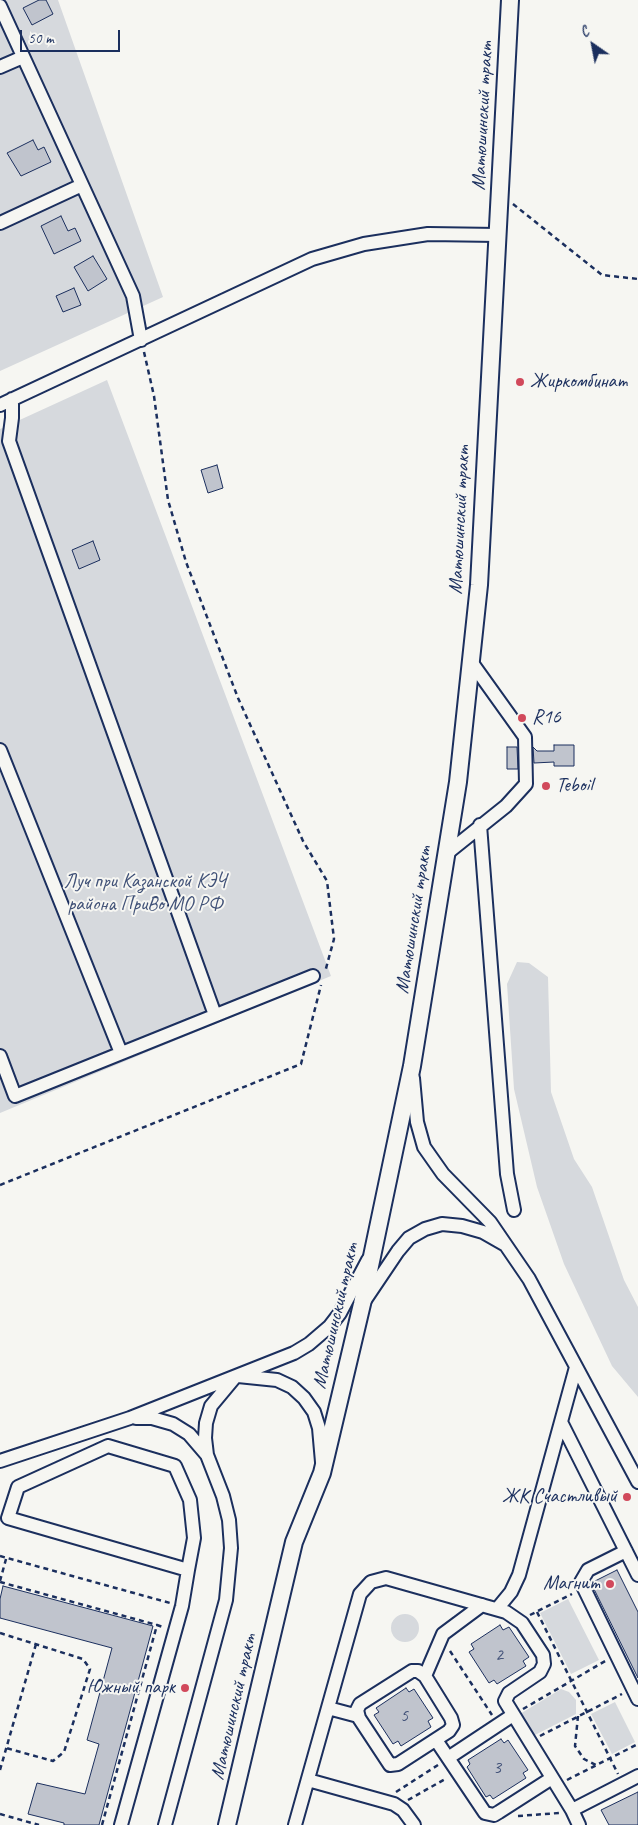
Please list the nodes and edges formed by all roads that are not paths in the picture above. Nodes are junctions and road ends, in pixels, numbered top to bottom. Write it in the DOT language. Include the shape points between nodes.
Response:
graph roads {
  1 [pos="510,0"];
  2 [pos="0,6"];
  3 [pos="23,56"];
  4 [pos="0,67"];
  5 [pos="82,185"];
  6 [pos="0,223"];
  7 [pos="498,235"];
  8 [pos="141,340"];
  9 [pos="12,399"];
  10 [pos="0,404"];
  11 [pos="472,663"];
  12 [pos="0,750"];
  13 [pos="480,825"];
  14 [pos="446,854"];
  15 [pos="313,976"];
  16 [pos="216,1015"];
  17 [pos="121,1053"];
  18 [pos="0,1056"];
  19 [pos="412,1066"];
  20 [pos="514,1210"];
  21 [pos="505,1244"];
  22 [pos="373,1249"];
  23 [pos="362,1304"];
  24 [pos="576,1367"];
  25 [pos="236,1376"];
  26 [pos="130,1418"];
  27 [pos="561,1422"];
  28 [pos="207,1455"];
  29 [pos="0,1461"];
  30 [pos="322,1473"];
  31 [pos="638,1482"];
  32 [pos="4,1518"];
  33 [pos="626,1551"];
  34 [pos="188,1570"];
  35 [pos="638,1575"];
  36 [pos="482,1606"];
  37 [pos="496,1609"];
  38 [pos="425,1676"];
  39 [pos="635,1694"];
  40 [pos="328,1708"];
  41 [pos="513,1715"];
  42 [pos="358,1716"];
  43 [pos="436,1740"];
  44 [pos="448,1758"];
  45 [pos="638,1776"];
  46 [pos="308,1780"];
  47 [pos="554,1781"];
  48 [pos="237,1789"];
  49 [pos="573,1811"];
  50 [pos="121,1825"];
  51 [pos="164,1825"];
  52 [pos="227,1825"];
  53 [pos="234,1825"];
  54 [pos="295,1825"];
  55 [pos="414,1825"];
  56 [pos="579,1825"];
  1 -- 7 [label="main road, Матюшинский тракт"];
  2 -- 3 [label="street"];
  3 -- 4 [label="street"];
  3 -- 5 [label="street"];
  5 -- 6 [label="street"];
  5 -- 8 [label="street" via="133,296"];
  7 -- 8 [label="street" via="428,234 364,244 312,259"];
  7 -- 11 [label="main road, Матюшинский тракт"];
  8 -- 9 [label="street"];
  9 -- 10 [label="street"];
  9 -- 16 [label="street" via="9,442"];
  11 -- 13 [label="street" via="525,737 526,784 506,806"];
  11 -- 14 [label="main road, Матюшинский тракт"];
  12 -- 17 [label="street"];
  13 -- 14 [label="street"];
  13 -- 20 [label="street" via="507,1174"];
  14 -- 19 [label="main road, Матюшинский тракт"];
  15 -- 16 [label="street"];
  16 -- 17 [label="street"];
  17 -- 18 [label="street" via="15,1096"];
  19 -- 21 [label="street" via="417,1122 424,1147 443,1174 490,1222"];
  19 -- 22 [label="main road, Матюшинский тракт"];
  21 -- 23 [label="street" via="462,1226 442,1224 425,1229 409,1238 398,1251"];
  21 -- 24 [label="street" via="529,1279"];
  22 -- 23 [label="main road, Матюшинский тракт"];
  22 -- 25 [label="street" via="340,1313 320,1336 294,1353"];
  23 -- 30 [label="main road, Матюшинский тракт"];
  24 -- 27 [label="street"];
  24 -- 31 [label="street"];
  25 -- 26 [label="street"];
  25 -- 28 [label="street" via="211,1406 206,1423"];
  25 -- 30 [label="street" via="277,1380 304,1398 314,1412 319,1428"];
  26 -- 28 [label="street" via="152,1418 173,1424 189,1434"];
  26 -- 29 [label="street"];
  27 -- 33 [label="street"];
  27 -- 37 [label="street" via="519,1575 511,1592"];
  28 -- 51 [label="street" via="229,1520 230,1574 226,1600"];
  30 -- 48 [label="main road, Матюшинский тракт" via="294,1542"];
  32 -- 34 [label="street"];
  32 -- 34 [label="street" via="18,1487 108,1446 175,1466 190,1500 194,1538"];
  33 -- 35 [label="street"];
  33 -- 39 [label="street" via="588,1570 582,1578 583,1589"];
  34 -- 50 [label="street" via="182,1606"];
  36 -- 37 [label="street"];
  36 -- 38 [label="street" via="441,1637"];
  36 -- 40 [label="street" via="386,1578 371,1582 360,1594"];
  37 -- 41 [label="street" via="520,1621 543,1655 544,1664 540,1672 506,1695 506,1703"];
  38 -- 42 [label="street" via="412,1671 360,1704"];
  38 -- 43 [label="street" via="453,1723 450,1731"];
  40 -- 42 [label="street"];
  40 -- 46 [label="street"];
  41 -- 44 [label="street"];
  41 -- 47 [label="street"];
  42 -- 43 [label="street" via="390,1764 398,1764"];
  43 -- 44 [label="street"];
  44 -- 47 [label="street" via="485,1814 494,1814"];
  45 -- 49 [label="street"];
  46 -- 54 [label="street"];
  46 -- 55 [label="street" via="397,1806"];
  47 -- 49 [label="street"];
  48 -- 52 [label="main road, Матюшинский тракт"];
  48 -- 53 [label="street"];
  49 -- 56 [label="street"];
}
